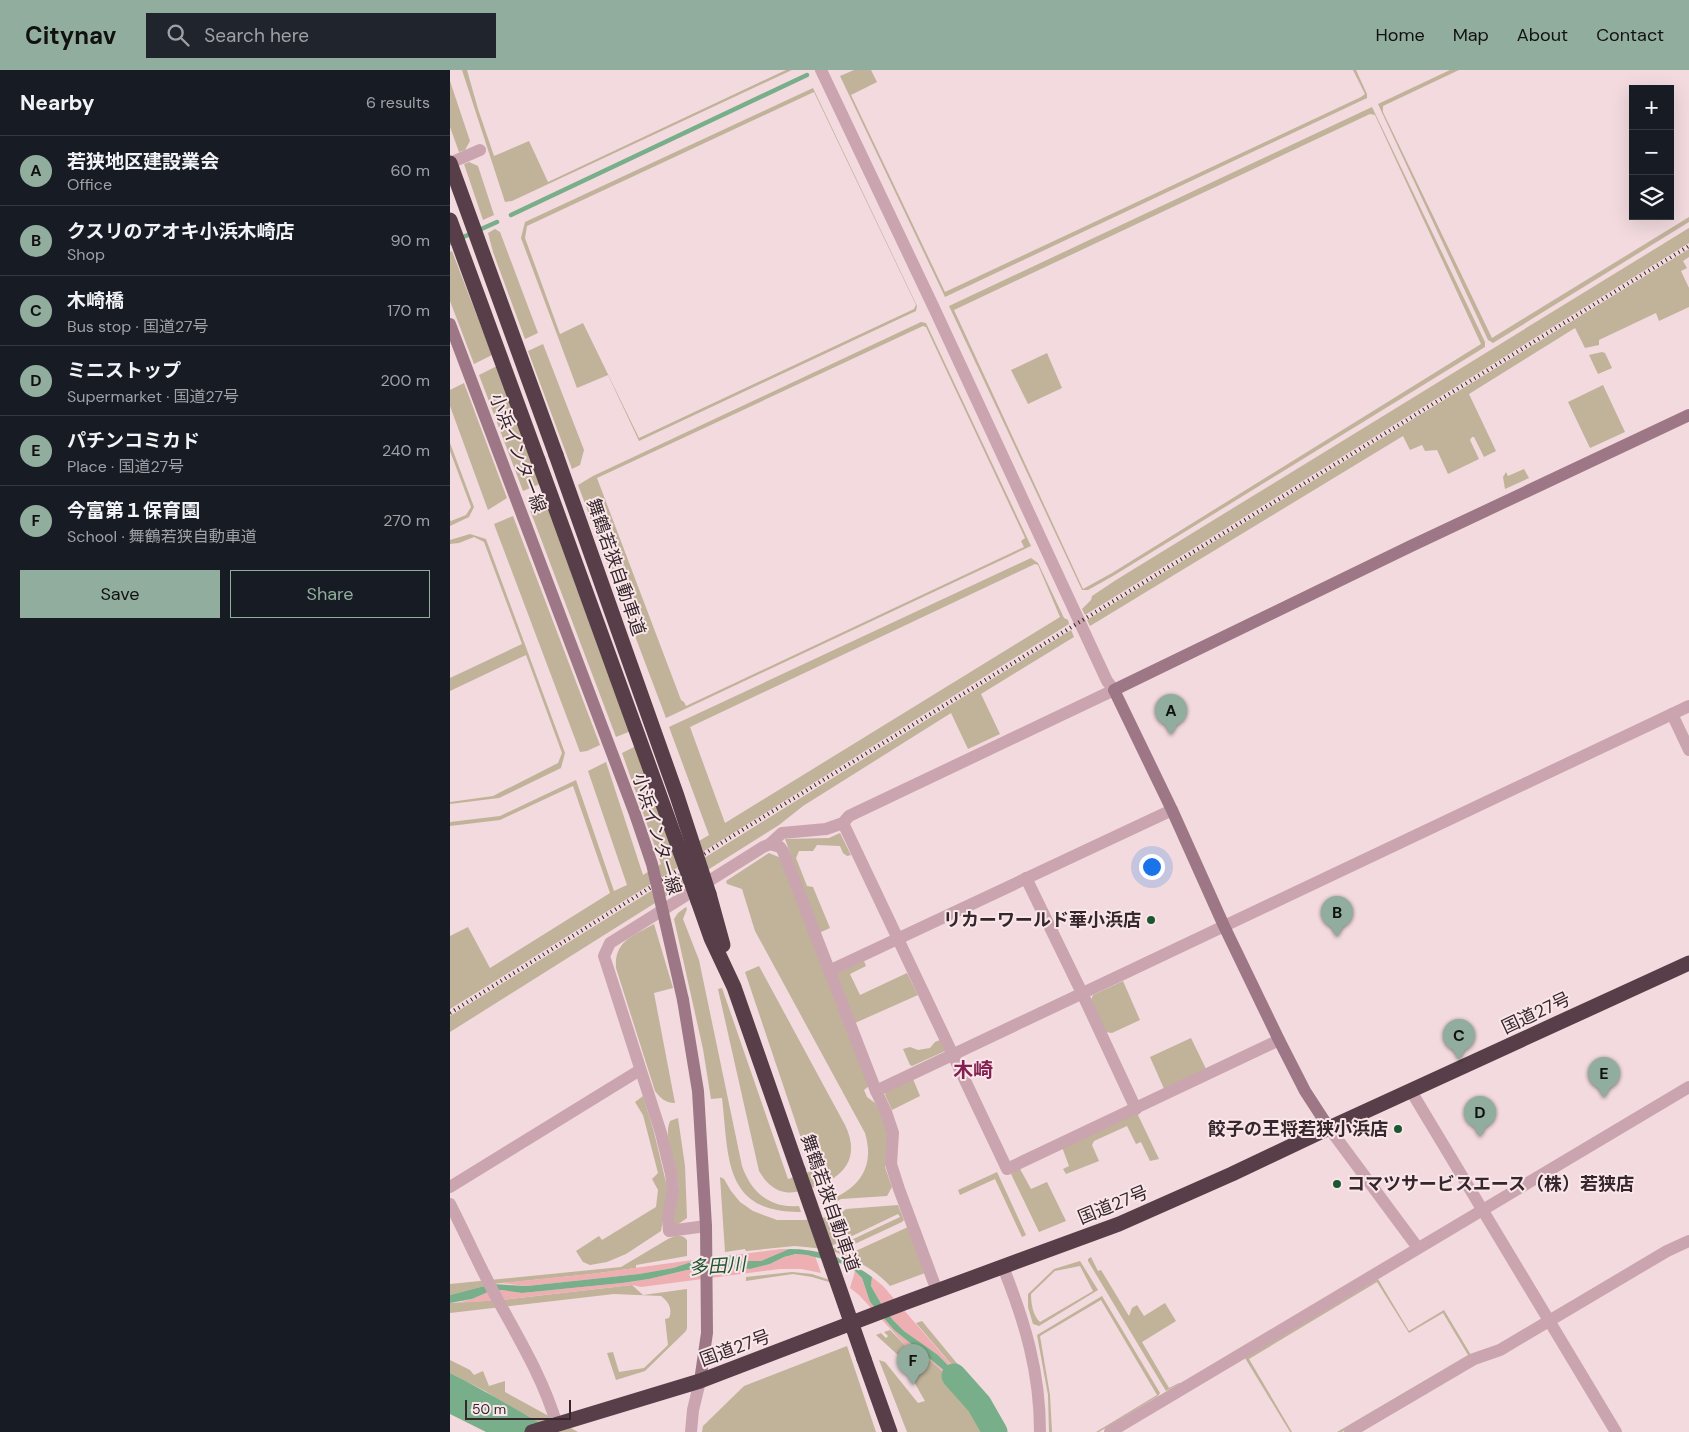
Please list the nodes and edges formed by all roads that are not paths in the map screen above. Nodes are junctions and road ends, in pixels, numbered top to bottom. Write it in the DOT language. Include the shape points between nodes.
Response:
graph roads {
  1 [pos="821,70"];
  2 [pos="480,150"];
  3 [pos="450,163"];
  4 [pos="450,220"];
  5 [pos="450,324"];
  6 [pos="1689,416"];
  7 [pos="1114,690"];
  8 [pos="1689,706"];
  9 [pos="1672,714"];
  10 [pos="1689,750"];
  11 [pos="1172,810"];
  12 [pos="843,823"];
  13 [pos="770,844"];
  14 [pos="1026,878"];
  15 [pos="703,897"];
  16 [pos="1224,926"];
  17 [pos="898,939"];
  18 [pos="1689,963"];
  19 [pos="829,971"];
  20 [pos="1082,993"];
  21 [pos="1279,1040"];
  22 [pos="953,1054"];
  23 [pos="640,1070"];
  24 [pos="1689,1087"];
  25 [pos="876,1091"];
  26 [pos="1412,1091"];
  27 [pos="1136,1109"];
  28 [pos="1329,1128"];
  29 [pos="450,1187"];
  30 [pos="450,1204"];
  31 [pos="1484,1210"];
  32 [pos="706,1226"];
  33 [pos="1689,1241"];
  34 [pos="1418,1248"];
  35 [pos="1003,1267"];
  36 [pos="937,1291"];
  37 [pos="1549,1321"];
  38 [pos="700,1381"];
  39 [pos="561,1424"];
  40 [pos="532,1432"];
  41 [pos="690,1432"];
  42 [pos="890,1432"];
  43 [pos="1040,1432"];
  44 [pos="1110,1432"];
  45 [pos="1350,1432"];
  46 [pos="1616,1432"];
  1 -- 7 [label="street"];
  2 -- 3 [label="street"];
  3 -- 15 [label="highway, 舞鶴若狭自動車道, bridge" via="677,796"];
  4 -- 15 [label="highway, 舞鶴若狭自動車道, bridge"];
  5 -- 32 [label="street, 小浜インター線, bridge" via="652,864 683,1000 698,1091"];
  6 -- 7 [label="street"];
  7 -- 11 [label="street"];
  7 -- 12 [label="street" via="849,816"];
  8 -- 9 [label="street"];
  9 -- 10 [label="street"];
  9 -- 16 [label="street"];
  11 -- 14 [label="street"];
  11 -- 16 [label="street"];
  12 -- 13 [label="street" via="826,829 782,833"];
  12 -- 17 [label="street"];
  13 -- 19 [label="street" via="783,851"];
  13 -- 23 [label="street" via="610,943 604,956"];
  14 -- 17 [label="street"];
  14 -- 20 [label="street"];
  15 -- 42 [label="highway, 舞鶴若狭自動車道, bridge"];
  16 -- 20 [label="street"];
  16 -- 21 [label="street"];
  17 -- 19 [label="street"];
  17 -- 22 [label="street"];
  18 -- 26 [label="highway, 国道27号"];
  19 -- 25 [label="street"];
  20 -- 22 [label="street"];
  20 -- 27 [label="street"];
  21 -- 27 [label="street"];
  21 -- 28 [label="street" via="1304,1091"];
  22 -- 25 [label="street"];
  22 -- 27 [label="street" via="1007,1169"];
  23 -- 29 [label="street"];
  23 -- 32 [label="street" via="671,1174 673,1190 669,1231"];
  24 -- 31 [label="street"];
  25 -- 36 [label="street" via="893,1132 891,1164"];
  26 -- 28 [label="highway, 国道27号"];
  26 -- 31 [label="street"];
  28 -- 34 [label="street"];
  28 -- 35 [label="highway, 国道27号" via="1119,1224"];
  30 -- 39 [label="street"];
  31 -- 34 [label="street"];
  31 -- 37 [label="street"];
  32 -- 38 [label="street, 小浜インター線" via="706,1333"];
  33 -- 37 [label="street"];
  34 -- 44 [label="street"];
  35 -- 36 [label="highway, 国道27号"];
  35 -- 43 [label="street" via="1033,1355"];
  36 -- 38 [label="highway, 国道27号"];
  37 -- 45 [label="street" via="1500,1350 1474,1359"];
  37 -- 46 [label="street"];
  38 -- 39 [label="highway, 国道27号"];
  38 -- 41 [label="street"];
  39 -- 40 [label="highway, 国道27号"];
}
